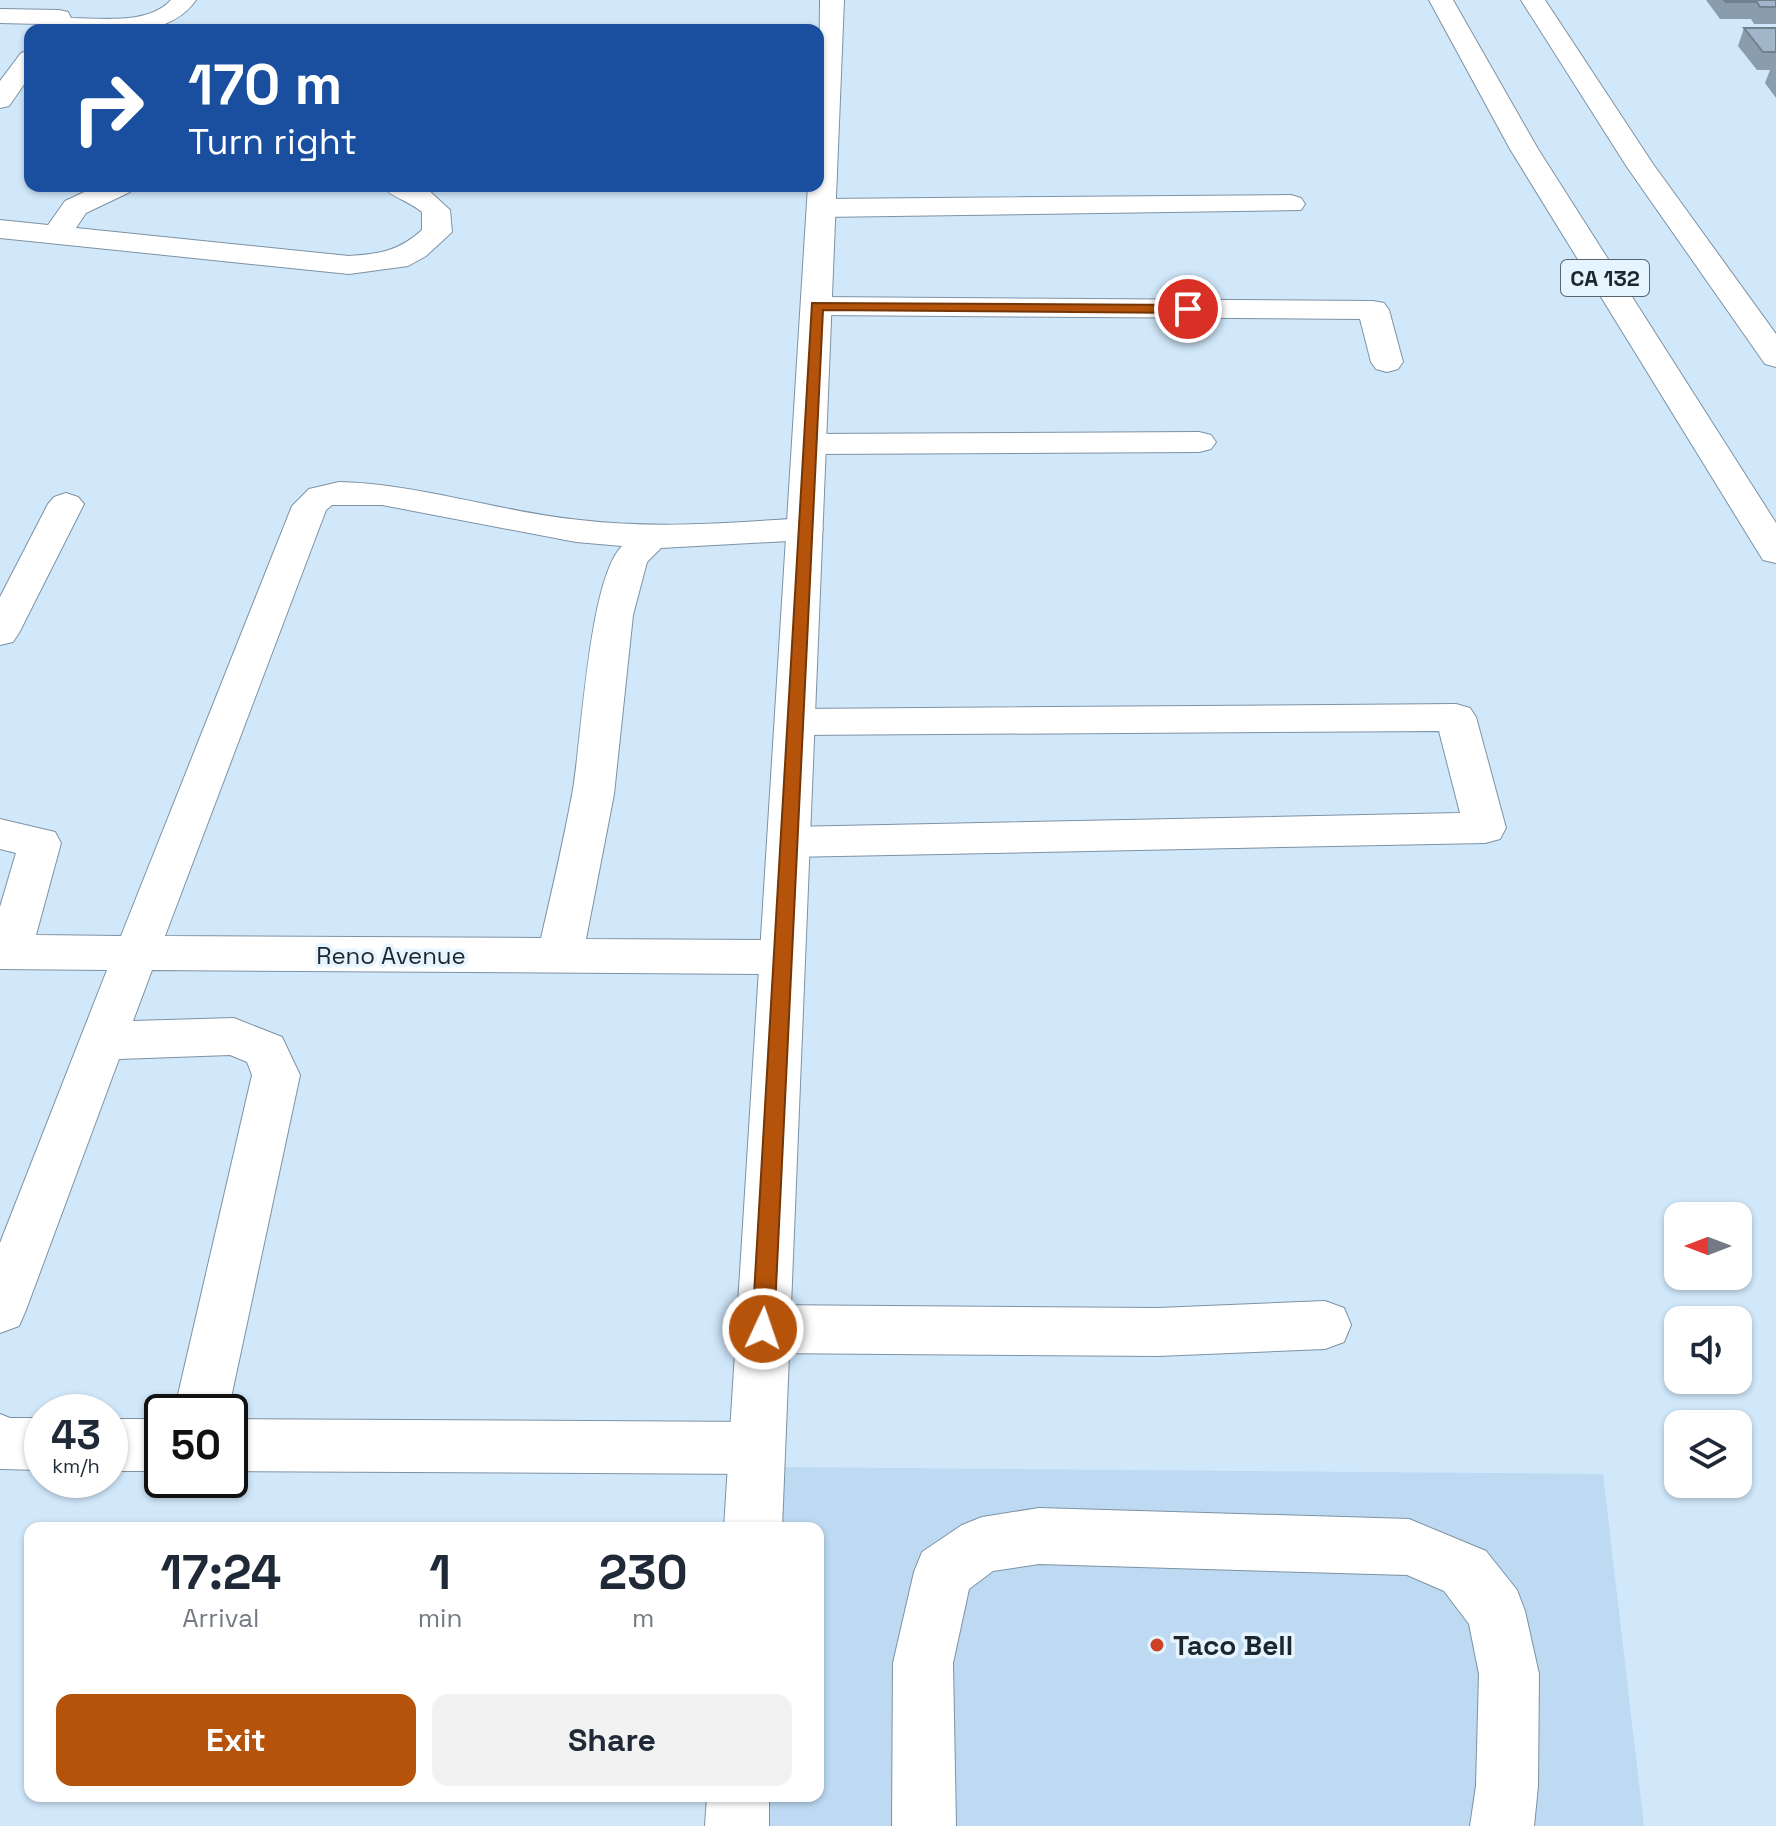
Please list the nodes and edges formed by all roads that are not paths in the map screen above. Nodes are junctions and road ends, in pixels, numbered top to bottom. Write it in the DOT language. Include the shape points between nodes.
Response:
graph roads {
  1 [pos="184,0"];
  2 [pos="832,0"];
  3 [pos="1441,0"];
  4 [pos="1533,0"];
  5 [pos="0,16"];
  6 [pos="58,18"];
  7 [pos="24,66"];
  8 [pos="824,81"];
  9 [pos="0,100"];
  10 [pos="107,192"];
  11 [pos="413,192"];
  12 [pos="822,192"];
  13 [pos="1291,204"];
  14 [pos="822,208"];
  15 [pos="0,229"];
  16 [pos="58,233"];
  17 [pos="817,306"];
  18 [pos="1776,357"];
  19 [pos="1387,362"];
  20 [pos="1199,442"];
  21 [pos="809,444"];
  22 [pos="66,504"];
  23 [pos="805,529"];
  24 [pos="651,538"];
  25 [pos="1776,552"];
  26 [pos="0,633"];
  27 [pos="795,722"];
  28 [pos="0,834"];
  29 [pos="789,842"];
  30 [pos="4,952"];
  31 [pos="137,955"];
  32 [pos="560,956"];
  33 [pos="783,957"];
  34 [pos="104,1041"];
  35 [pos="0,1310"];
  36 [pos="1325,1325"];
  37 [pos="763,1329"];
  38 [pos="205,1394"];
  39 [pos="0,1440"];
  40 [pos="24,1444"];
  41 [pos="248,1445"];
  42 [pos="757,1448"];
  43 [pos="753,1522"];
  44 [pos="738,1802"];
  45 [pos="737,1826"];
  46 [pos="924,1826"];
  47 [pos="1502,1826"];
  1 -- 6 [label="main road" via="166,18 144,23"];
  2 -- 8 [label="main road"];
  3 -- 25 [label="main road, CA 132" via="1524,149"];
  4 -- 18 [label="main road" via="1641,167"];
  5 -- 6 [label="main road"];
  7 -- 9 [label="main road"];
  10 -- 16 [label="main road" via="75,207"];
  11 -- 16 [label="main road" via="436,210 437,232 415,254 382,263 349,265"];
  12 -- 14 [label="main road"];
  13 -- 14 [label="main road"];
  14 -- 17 [label="main road"];
  15 -- 16 [label="main road"];
  17 -- 19 [label="main road" via="1373,310"];
  17 -- 21 [label="main road"];
  20 -- 21 [label="main road"];
  21 -- 23 [label="main road"];
  22 -- 26 [label="main road"];
  23 -- 24 [label="main road"];
  23 -- 27 [label="main road"];
  24 -- 31 [label="main road" via="576,531 382,494 321,496 310,506 292,547"];
  24 -- 32 [label="main road" via="630,559 614,615 593,794"];
  27 -- 29 [label="main road"];
  27 -- 29 [label="main road" via="1456,717 1485,828"];
  28 -- 30 [label="main road" via="40,843"];
  29 -- 33 [label="main road"];
  30 -- 31 [label="main road, Reno Avenue"];
  31 -- 32 [label="main road, Reno Avenue"];
  31 -- 34 [label="main road"];
  32 -- 33 [label="main road, Reno Avenue"];
  33 -- 37 [label="main road"];
  34 -- 35 [label="main road"];
  34 -- 38 [label="main road" via="234,1036 265,1050 276,1075"];
  36 -- 37 [label="main road" via="1158,1332"];
  37 -- 42 [label="main road"];
  39 -- 40 [label="main road"];
  41 -- 42 [label="main road"];
  42 -- 43 [label="main road"];
  44 -- 45 [label="main road"];
  46 -- 47 [label="main road" via="923,1663 943,1572 982,1545 1039,1536 1409,1547 1465,1571 1496,1611 1509,1674"];
}
